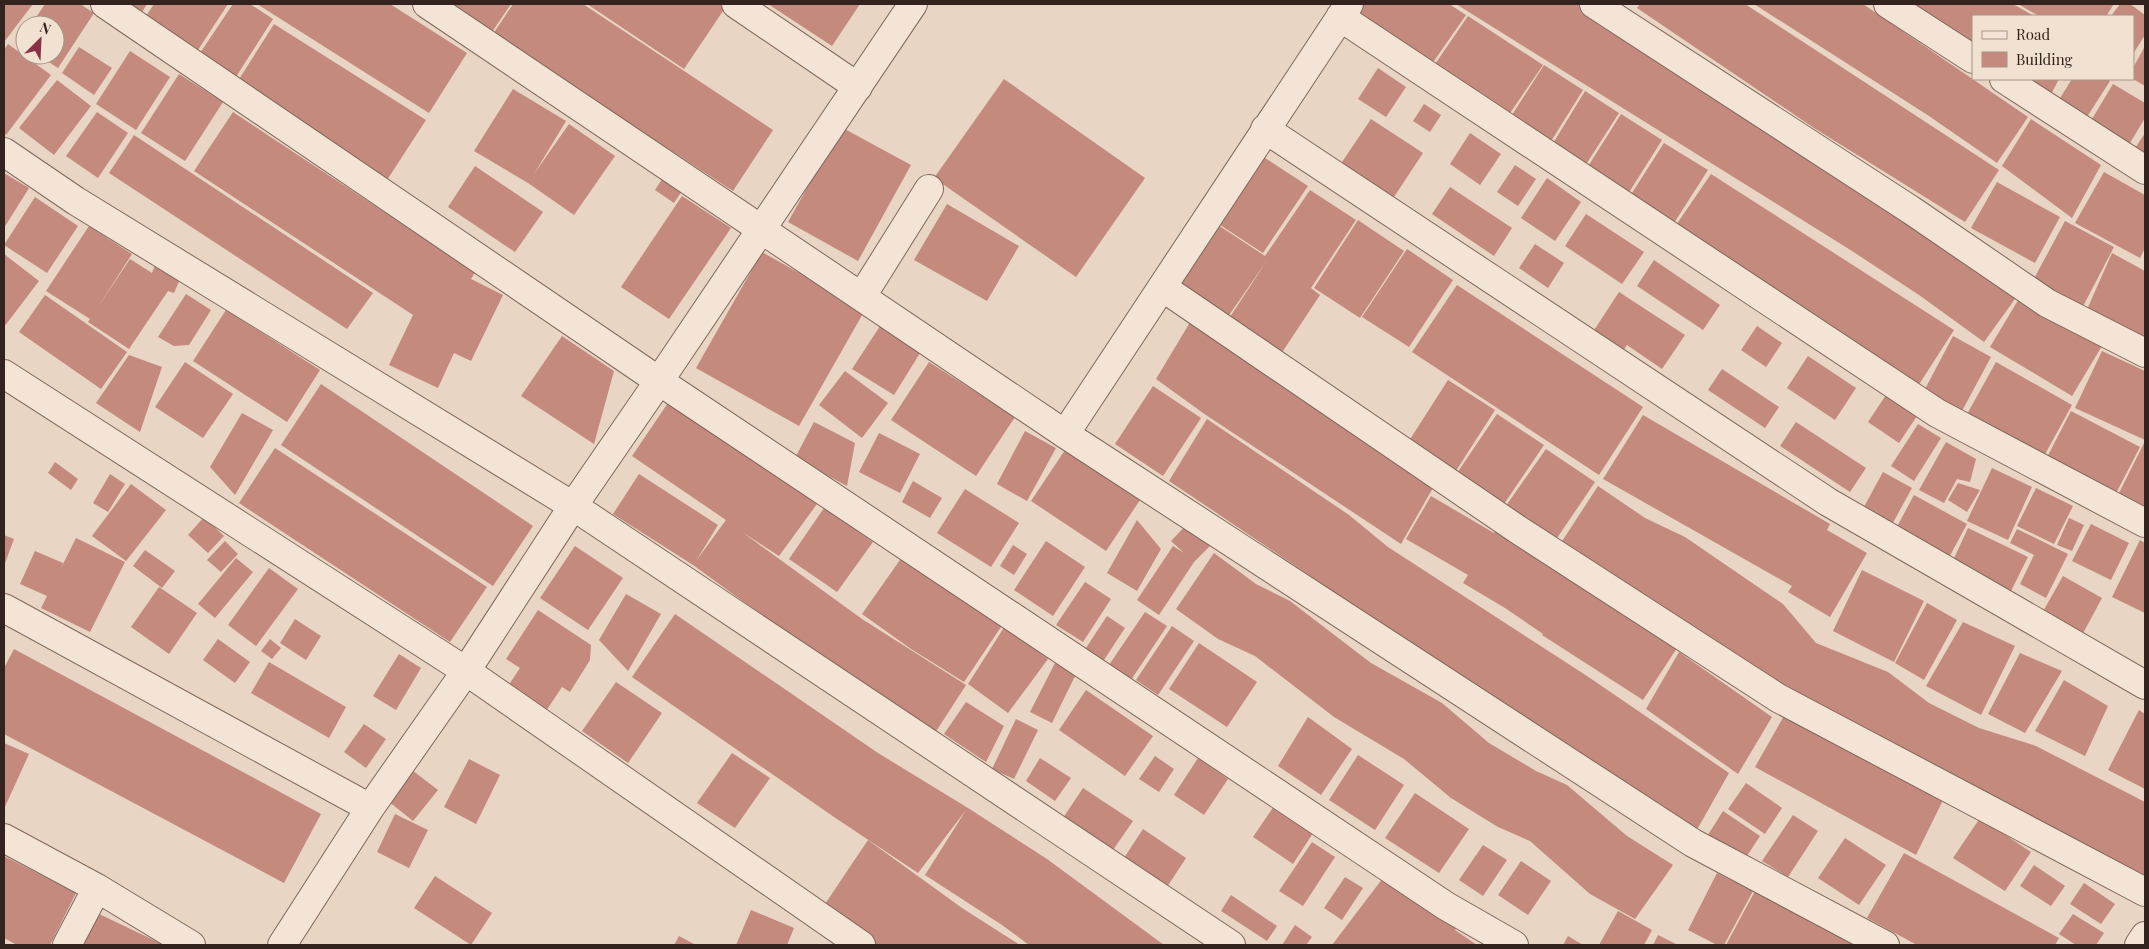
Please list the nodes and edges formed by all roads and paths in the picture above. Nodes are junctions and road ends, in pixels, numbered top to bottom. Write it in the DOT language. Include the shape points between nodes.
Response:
graph roads {
  1 [pos="105,4"];
  2 [pos="427,4"];
  3 [pos="736,4"];
  4 [pos="913,4"];
  5 [pos="1594,4"];
  6 [pos="1888,4"];
  7 [pos="1345,10"];
  8 [pos="1972,58"];
  9 [pos="2006,80"];
  10 [pos="858,87"];
  11 [pos="1265,129"];
  12 [pos="4,152"];
  13 [pos="2145,170"];
  14 [pos="929,189"];
  15 [pos="761,230"];
  16 [pos="1162,287"];
  17 [pos="862,296"];
  18 [pos="2145,353"];
  19 [pos="4,374"];
  20 [pos="660,381"];
  21 [pos="1065,434"];
  22 [pos="573,506"];
  23 [pos="2145,523"];
  24 [pos="4,608"];
  25 [pos="466,671"];
  26 [pos="2145,685"];
  27 [pos="370,808"];
  28 [pos="4,838"];
  29 [pos="97,888"];
  30 [pos="2145,892"];
  31 [pos="2145,936"];
  32 [pos="67,945"];
  33 [pos="191,945"];
  34 [pos="282,945"];
  35 [pos="861,945"];
  36 [pos="1231,945"];
  37 [pos="1514,945"];
  38 [pos="1885,945"];
  39 [pos="2139,945"];
  1 -- 20 [label="street"];
  2 -- 15 [label="street"];
  3 -- 10 [label="street"];
  4 -- 10 [label="street"];
  5 -- 18 [label="street" via="1911,210 2047,303"];
  6 -- 8 [label="street"];
  7 -- 11 [label="street"];
  7 -- 23 [label="street" via="1937,414"];
  9 -- 13 [label="street"];
  10 -- 15 [label="street"];
  11 -- 16 [label="street"];
  11 -- 26 [label="street" via="1828,502"];
  12 -- 22 [label="street" via="76,201"];
  14 -- 17 [label="street"];
  15 -- 17 [label="street"];
  15 -- 20 [label="street"];
  16 -- 21 [label="street"];
  16 -- 30 [label="street" via="1517,529 1778,698"];
  17 -- 21 [label="street"];
  19 -- 25 [label="street"];
  20 -- 22 [label="street"];
  20 -- 37 [label="street" via="1446,906"];
  21 -- 38 [label="street" via="1693,843"];
  22 -- 25 [label="street"];
  22 -- 36 [label="street"];
  24 -- 27 [label="street"];
  25 -- 27 [label="street"];
  25 -- 35 [label="street"];
  27 -- 34 [label="street"];
  28 -- 29 [label="street"];
  29 -- 32 [label="street"];
  29 -- 33 [label="street"];
  31 -- 39 [label="street"];
}
